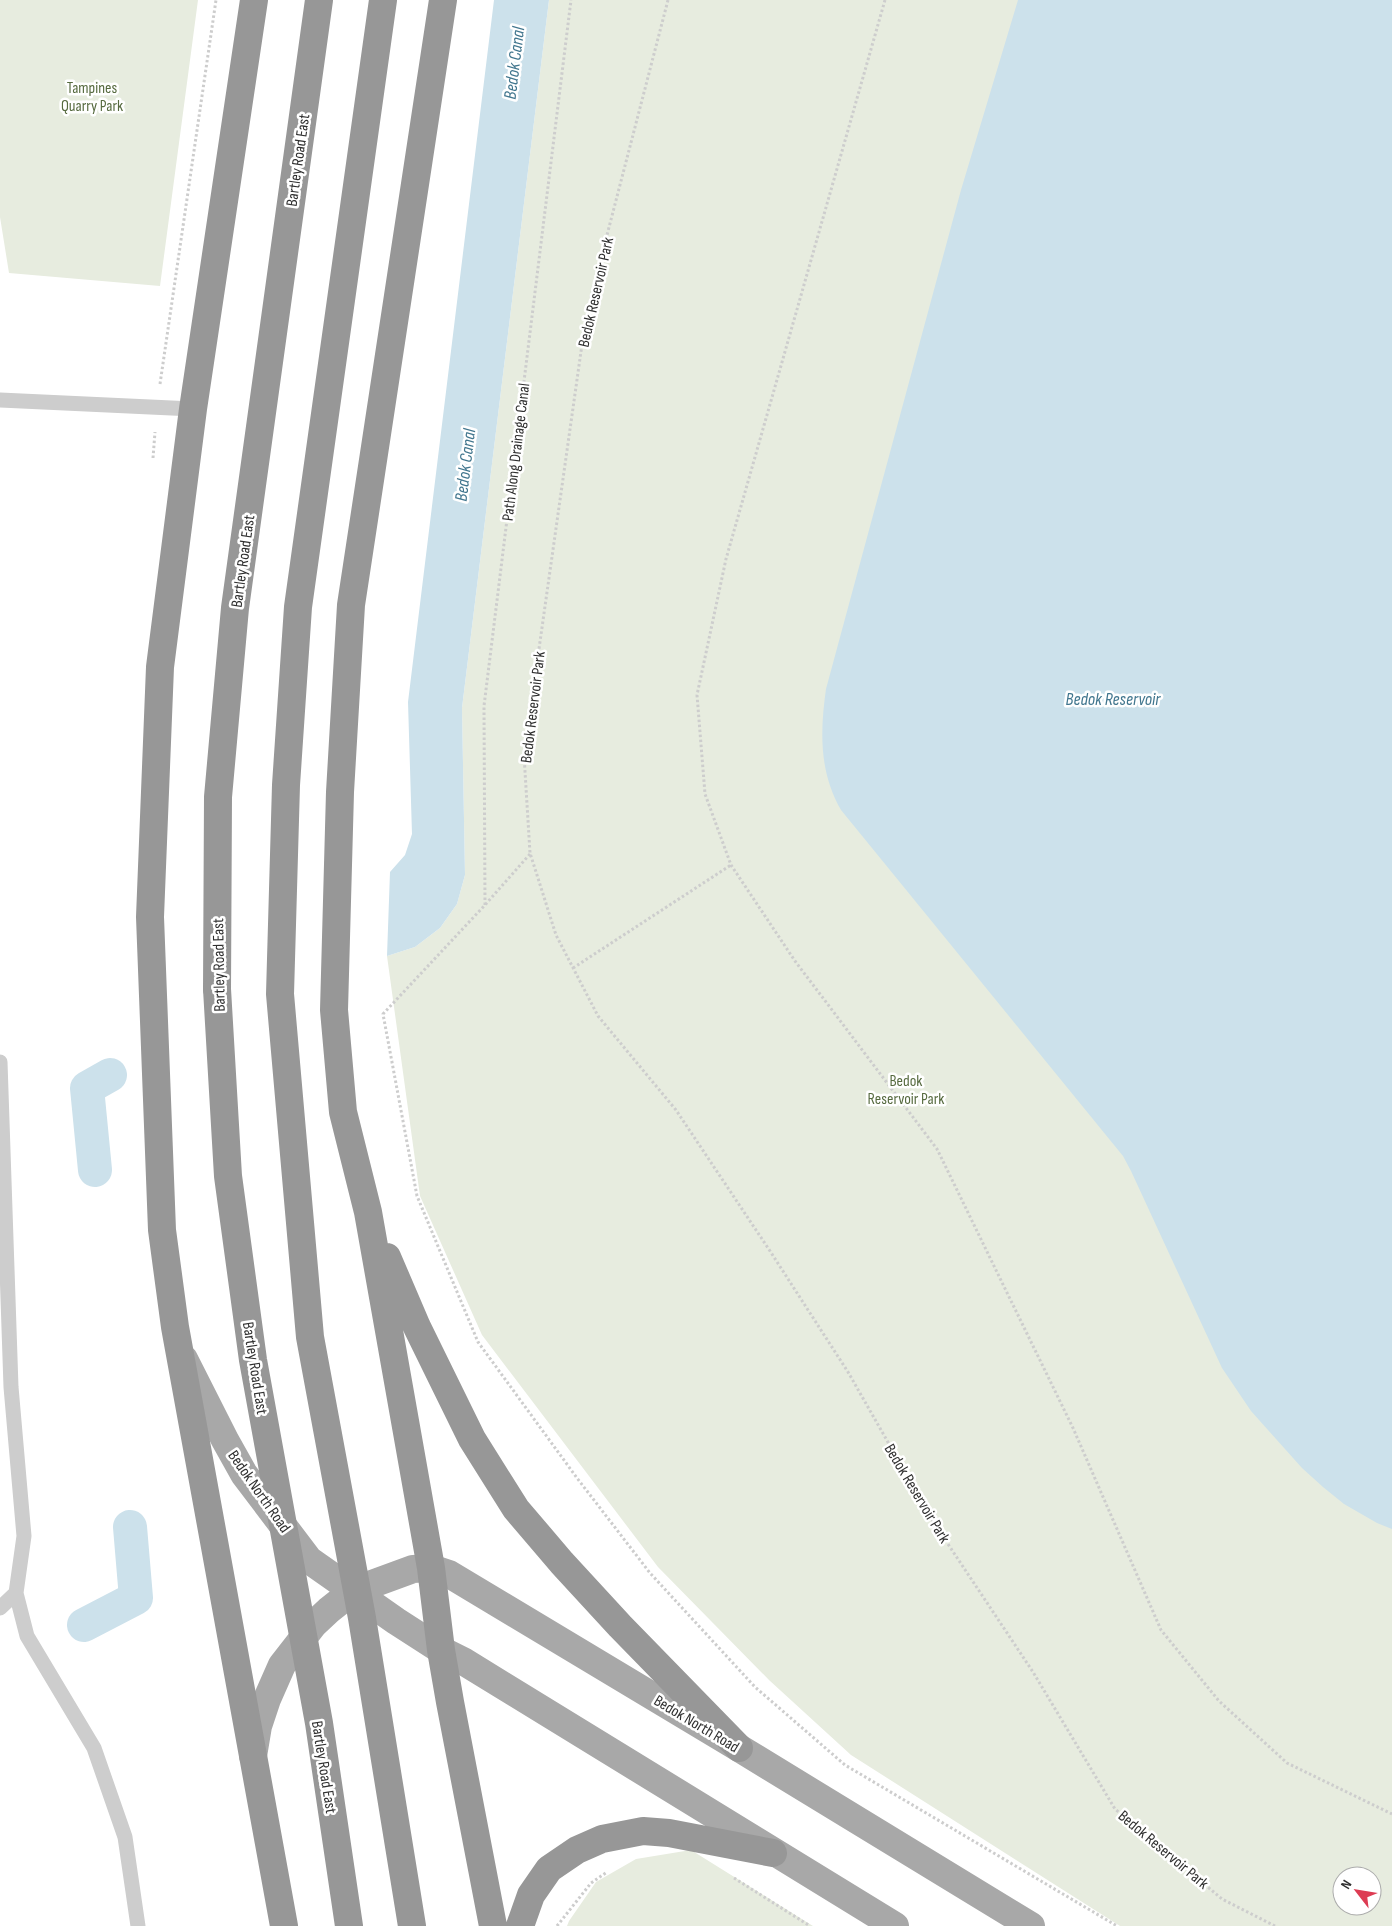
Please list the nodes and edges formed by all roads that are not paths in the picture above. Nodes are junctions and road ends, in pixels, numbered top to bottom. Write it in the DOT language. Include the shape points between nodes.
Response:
graph roads {
  1 [pos="254,0"];
  2 [pos="319,0"];
  3 [pos="383,0"];
  4 [pos="443,0"];
  5 [pos="0,400"];
  6 [pos="193,409"];
  7 [pos="0,1062"];
  8 [pos="368,1212"];
  9 [pos="178,1345"];
  10 [pos="11,1387"];
  11 [pos="0,1402"];
  12 [pos="432,1568"];
  13 [pos="353,1591"];
  14 [pos="16,1593"];
  15 [pos="0,1608"];
  16 [pos="441,1650"];
  17 [pos="739,1748"];
  18 [pos="253,1756"];
  19 [pos="773,1852"];
  20 [pos="138,1926"];
  21 [pos="284,1926"];
  22 [pos="350,1926"];
  23 [pos="412,1926"];
  24 [pos="492,1926"];
  25 [pos="520,1926"];
  26 [pos="894,1926"];
  27 [pos="1031,1926"];
  1 -- 6 [label="highway"];
  2 -- 22 [label="highway, Bartley Road East, bridge" via="235,608 218,796 217,989 228,1176 251,1341"];
  3 -- 23 [label="highway, bridge" via="298,607 286,785 280,994 310,1337 362,1618"];
  4 -- 8 [label="highway" via="350,624 340,792 334,1010 343,1112"];
  5 -- 6 [label="lane"];
  6 -- 9 [label="highway" via="160,667 150,917 162,1230"];
  7 -- 10 [label="lane"];
  8 -- 12 [label="highway"];
  8 -- 17 [label="highway" via="416,1327 472,1439 516,1509 620,1626"];
  9 -- 13 [label="main road, Bedok North Road" via="225,1440 249,1480 309,1560"];
  9 -- 18 [label="highway"];
  10 -- 11 [label="lane"];
  10 -- 14 [label="lane" via="24,1536"];
  12 -- 13 [label="main road, Bedok North Road" via="413,1568"];
  12 -- 16 [label="highway"];
  12 -- 17 [label="main road, Bedok North Road" via="449,1574"];
  13 -- 16 [label="main road, Bedok North Road"];
  13 -- 18 [label="main road, Bedok North Road" via="314,1624 282,1665 258,1726"];
  14 -- 15 [label="lane"];
  14 -- 20 [label="lane" via="27,1636 94,1748 125,1837"];
  16 -- 19 [label="main road, Bedok North Road"];
  16 -- 24 [label="highway"];
  17 -- 27 [label="main road, Bedok North Road"];
  18 -- 21 [label="highway"];
  19 -- 25 [label="highway" via="643,1831 602,1839 576,1850 548,1868 531,1895"];
  19 -- 26 [label="main road, Bedok North Road"];
}
